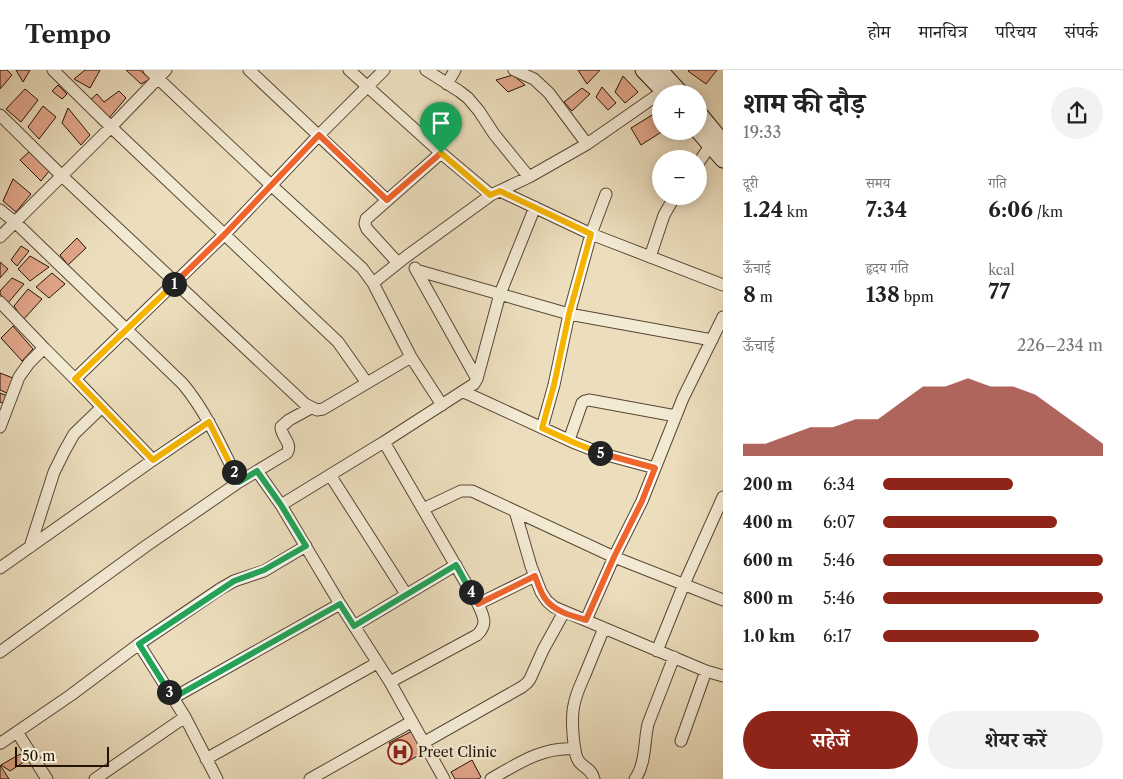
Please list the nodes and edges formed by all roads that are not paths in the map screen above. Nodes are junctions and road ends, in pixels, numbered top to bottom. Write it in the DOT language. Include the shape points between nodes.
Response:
graph roads {
  1 [pos="53,70"];
  2 [pos="148,70"];
  3 [pos="166,70"];
  4 [pos="249,70"];
  5 [pos="349,70"];
  6 [pos="384,70"];
  7 [pos="426,70"];
  8 [pos="455,70"];
  9 [pos="514,70"];
  10 [pos="643,70"];
  11 [pos="660,70"];
  12 [pos="157,79"];
  13 [pos="447,84"];
  14 [pos="664,85"];
  15 [pos="668,85"];
  16 [pos="367,88"];
  17 [pos="652,102"];
  18 [pos="0,115"];
  19 [pos="111,127"];
  20 [pos="707,127"];
  21 [pos="319,135"];
  22 [pos="587,144"];
  23 [pos="717,144"];
  24 [pos="441,153"];
  25 [pos="707,154"];
  26 [pos="723,160"];
  27 [pos="62,176"];
  28 [pos="529,177"];
  29 [pos="271,185"];
  30 [pos="495,193"];
  31 [pos="606,194"];
  32 [pos="387,200"];
  33 [pos="670,205"];
  34 [pos="535,207"];
  35 [pos="0,210"];
  36 [pos="15,222"];
  37 [pos="591,234"];
  38 [pos="224,235"];
  39 [pos="0,237"];
  40 [pos="650,257"];
  41 [pos="402,260"];
  42 [pos="416,270"];
  43 [pos="176,282"];
  44 [pos="373,283"];
  45 [pos="723,285"];
  46 [pos="500,294"];
  47 [pos="2,310"];
  48 [pos="569,314"];
  49 [pos="723,317"];
  50 [pos="126,330"];
  51 [pos="712,340"];
  52 [pos="44,348"];
  53 [pos="412,357"];
  54 [pos="75,379"];
  55 [pos="477,379"];
  56 [pos="367,383"];
  57 [pos="464,392"];
  58 [pos="442,405"];
  59 [pos="102,407"];
  60 [pos="311,408"];
  61 [pos="676,416"];
  62 [pos="209,422"];
  63 [pos="0,427"];
  64 [pos="542,428"];
  65 [pos="568,440"];
  66 [pos="384,442"];
  67 [pos="153,460"];
  68 [pos="655,468"];
  69 [pos="257,471"];
  70 [pos="330,476"];
  71 [pos="239,482"];
  72 [pos="723,497"];
  73 [pos="281,505"];
  74 [pos="423,509"];
  75 [pos="515,511"];
  76 [pos="306,546"];
  77 [pos="30,547"];
  78 [pos="614,557"];
  79 [pos="456,565"];
  80 [pos="0,568"];
  81 [pos="535,576"];
  82 [pos="684,584"];
  83 [pos="406,594"];
  84 [pos="723,600"];
  85 [pos="340,604"];
  86 [pos="478,604"];
  87 [pos="564,612"];
  88 [pos="586,620"];
  89 [pos="354,626"];
  90 [pos="604,628"];
  91 [pos="139,644"];
  92 [pos="657,651"];
  93 [pos="0,652"];
  94 [pos="674,657"];
  95 [pos="377,663"];
  96 [pos="706,671"];
  97 [pos="723,676"];
  98 [pos="390,682"];
  99 [pos="173,698"];
  100 [pos="185,717"];
  101 [pos="411,722"];
  102 [pos="17,732"];
  103 [pos="682,741"];
  104 [pos="423,742"];
  105 [pos="0,743"];
  106 [pos="575,749"];
  107 [pos="206,759"];
  108 [pos="47,779"];
  109 [pos="94,779"];
  110 [pos="217,779"];
  111 [pos="310,779"];
  112 [pos="444,779"];
  113 [pos="491,779"];
  114 [pos="594,779"];
  115 [pos="635,779"];
  1 -- 19 [label="street"];
  2 -- 12 [label="street"];
  3 -- 12 [label="street"];
  4 -- 21 [label="street"];
  5 -- 16 [label="street"];
  6 -- 16 [label="street"];
  7 -- 13 [label="street"];
  8 -- 13 [label="street"];
  9 -- 22 [label="street" via="534,79 549,93"];
  10 -- 14 [label="main road"];
  11 -- 15 [label="main road"];
  12 -- 19 [label="street"];
  12 -- 29 [label="street"];
  13 -- 28 [label="street" via="474,104"];
  16 -- 21 [label="street"];
  16 -- 24 [label="street"];
  17 -- 22 [label="street"];
  18 -- 27 [label="street"];
  19 -- 27 [label="street"];
  19 -- 38 [label="street"];
  20 -- 23 [label="main road"];
  21 -- 29 [label="street"];
  21 -- 32 [label="street"];
  22 -- 28 [label="street"];
  23 -- 25 [label="street"];
  23 -- 26 [label="main road"];
  24 -- 30 [label="street"];
  24 -- 32 [label="street"];
  27 -- 36 [label="street"];
  27 -- 43 [label="street"];
  28 -- 30 [label="street"];
  29 -- 38 [label="street"];
  29 -- 44 [label="street" via="362,268"];
  30 -- 34 [label="street"];
  30 -- 41 [label="street"];
  31 -- 37 [label="street"];
  32 -- 41 [label="street" via="366,219 365,224"];
  33 -- 40 [label="street"];
  34 -- 37 [label="street"];
  34 -- 46 [label="street"];
  35 -- 36 [label="street"];
  36 -- 39 [label="street"];
  36 -- 50 [label="street"];
  37 -- 40 [label="street"];
  37 -- 48 [label="street"];
  38 -- 43 [label="street"];
  38 -- 56 [label="street" via="338,342"];
  40 -- 45 [label="street"];
  41 -- 42 [label="street"];
  41 -- 44 [label="street"];
  42 -- 46 [label="street"];
  42 -- 55 [label="street"];
  43 -- 50 [label="street"];
  43 -- 60 [label="street"];
  44 -- 53 [label="street"];
  46 -- 48 [label="street"];
  46 -- 55 [label="street"];
  47 -- 52 [label="street"];
  48 -- 51 [label="street"];
  48 -- 64 [label="street"];
  49 -- 51 [label="street"];
  50 -- 54 [label="street"];
  50 -- 62 [label="street" via="183,384"];
  51 -- 61 [label="street"];
  52 -- 54 [label="street"];
  52 -- 63 [label="street" via="19,377"];
  53 -- 56 [label="street"];
  53 -- 58 [label="street"];
  54 -- 59 [label="street"];
  55 -- 57 [label="street"];
  56 -- 60 [label="street" via="323,409"];
  57 -- 58 [label="street"];
  57 -- 64 [label="street"];
  58 -- 66 [label="street"];
  59 -- 67 [label="street"];
  59 -- 77 [label="street" via="74,434 54,472"];
  60 -- 69 [label="street" via="283,424 280,429 289,450"];
  61 -- 65 [label="street" via="589,400 582,403"];
  61 -- 68 [label="street"];
  62 -- 67 [label="street"];
  62 -- 71 [label="street"];
  64 -- 65 [label="street"];
  65 -- 68 [label="street" via="603,454"];
  66 -- 70 [label="street"];
  66 -- 74 [label="street"];
  67 -- 77 [label="street"];
  68 -- 78 [label="street"];
  69 -- 71 [label="street"];
  69 -- 73 [label="street"];
  70 -- 73 [label="street"];
  70 -- 83 [label="street"];
  71 -- 93 [label="street"];
  72 -- 82 [label="street"];
  73 -- 76 [label="street"];
  74 -- 75 [label="street" via="461,491 472,491"];
  74 -- 79 [label="street"];
  75 -- 78 [label="street"];
  75 -- 81 [label="street"];
  76 -- 85 [label="street"];
  76 -- 91 [label="street" via="264,570 234,581"];
  77 -- 80 [label="street"];
  78 -- 82 [label="street"];
  78 -- 88 [label="street"];
  79 -- 83 [label="street"];
  79 -- 86 [label="street"];
  81 -- 86 [label="street"];
  81 -- 87 [label="street" via="547,601"];
  82 -- 84 [label="street"];
  82 -- 92 [label="street"];
  83 -- 89 [label="street"];
  85 -- 89 [label="street"];
  85 -- 99 [label="street"];
  86 -- 98 [label="street" via="485,623 478,635"];
  87 -- 88 [label="street"];
  87 -- 104 [label="street" via="527,683"];
  88 -- 90 [label="street"];
  89 -- 95 [label="street"];
  90 -- 92 [label="street"];
  90 -- 106 [label="street" via="574,705"];
  91 -- 99 [label="street"];
  91 -- 102 [label="street"];
  92 -- 94 [label="street"];
  94 -- 96 [label="street"];
  94 -- 115 [label="street" via="648,724 641,766"];
  95 -- 98 [label="street"];
  95 -- 107 [label="street"];
  96 -- 97 [label="street"];
  96 -- 103 [label="street"];
  98 -- 101 [label="street"];
  99 -- 100 [label="street"];
  100 -- 107 [label="street"];
  100 -- 109 [label="street"];
  101 -- 104 [label="street"];
  101 -- 111 [label="street"];
  102 -- 105 [label="street"];
  102 -- 108 [label="street"];
  104 -- 112 [label="street"];
  106 -- 113 [label="street" via="562,748 535,755"];
  106 -- 114 [label="street" via="577,760 591,771"];
  107 -- 110 [label="street"];
}
